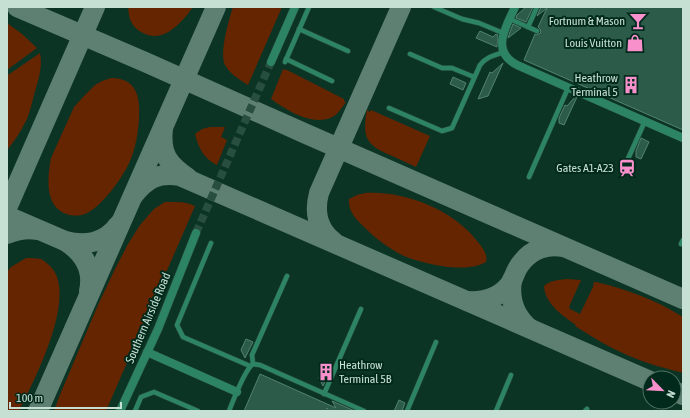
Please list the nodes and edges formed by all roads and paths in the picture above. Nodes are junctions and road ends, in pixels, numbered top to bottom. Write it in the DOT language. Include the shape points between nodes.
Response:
graph roads {
  1 [pos="295,7"];
  2 [pos="309,7"];
  3 [pos="434,7"];
  4 [pos="515,7"];
  5 [pos="537,7"];
  6 [pos="510,19"];
  7 [pos="528,27"];
  8 [pos="299,29"];
  9 [pos="537,31"];
  10 [pos="503,34"];
  11 [pos="348,51"];
  12 [pos="504,52"];
  13 [pos="410,54"];
  14 [pos="271,62"];
  15 [pos="474,77"];
  16 [pos="332,81"];
  17 [pos="568,88"];
  18 [pos="389,108"];
  19 [pos="645,121"];
  20 [pos="683,138"];
  21 [pos="627,161"];
  22 [pos="529,176"];
  23 [pos="196,234"];
  24 [pos="211,243"];
  25 [pos="287,276"];
  26 [pos="361,309"];
  27 [pos="436,342"];
  28 [pos="147,352"];
  29 [pos="251,365"];
  30 [pos="511,375"];
  31 [pos="237,392"];
  32 [pos="324,394"];
  33 [pos="328,408"];
  34 [pos="120,411"];
  35 [pos="135,411"];
  36 [pos="198,411"];
  37 [pos="229,411"];
  38 [pos="328,411"];
  39 [pos="364,411"];
  40 [pos="406,411"];
  41 [pos="496,411"];
  1 -- 14 [label="street"];
  2 -- 8 [label="lane"];
  3 -- 10 [label="lane"];
  4 -- 6 [label="street"];
  5 -- 7 [label="lane"];
  6 -- 7 [label="lane"];
  6 -- 10 [label="street"];
  7 -- 9 [label="lane"];
  8 -- 11 [label="lane"];
  8 -- 16 [label="lane" via="286,60"];
  10 -- 12 [label="street"];
  12 -- 15 [label="lane" via="482,61"];
  12 -- 17 [label="street" via="514,64"];
  13 -- 15 [label="lane" via="442,68 452,68"];
  15 -- 18 [label="lane" via="452,128 447,130 442,131"];
  17 -- 19 [label="street"];
  17 -- 22 [label="lane"];
  19 -- 20 [label="street"];
  19 -- 21 [label="lane"];
  23 -- 28 [label="street, Southern Airside Road"];
  24 -- 29 [label="lane" via="177,325 182,337"];
  25 -- 29 [label="lane" via="252,355"];
  26 -- 32 [label="lane"];
  27 -- 40 [label="lane"];
  28 -- 31 [label="street"];
  28 -- 34 [label="street, Southern Airside Road"];
  29 -- 31 [label="lane"];
  29 -- 32 [label="lane" via="260,365"];
  30 -- 41 [label="lane"];
  31 -- 37 [label="lane"];
  32 -- 39 [label="lane"];
  33 -- 38 [label="path"];
  35 -- 36 [label="lane" via="141,397 154,392"];
}
